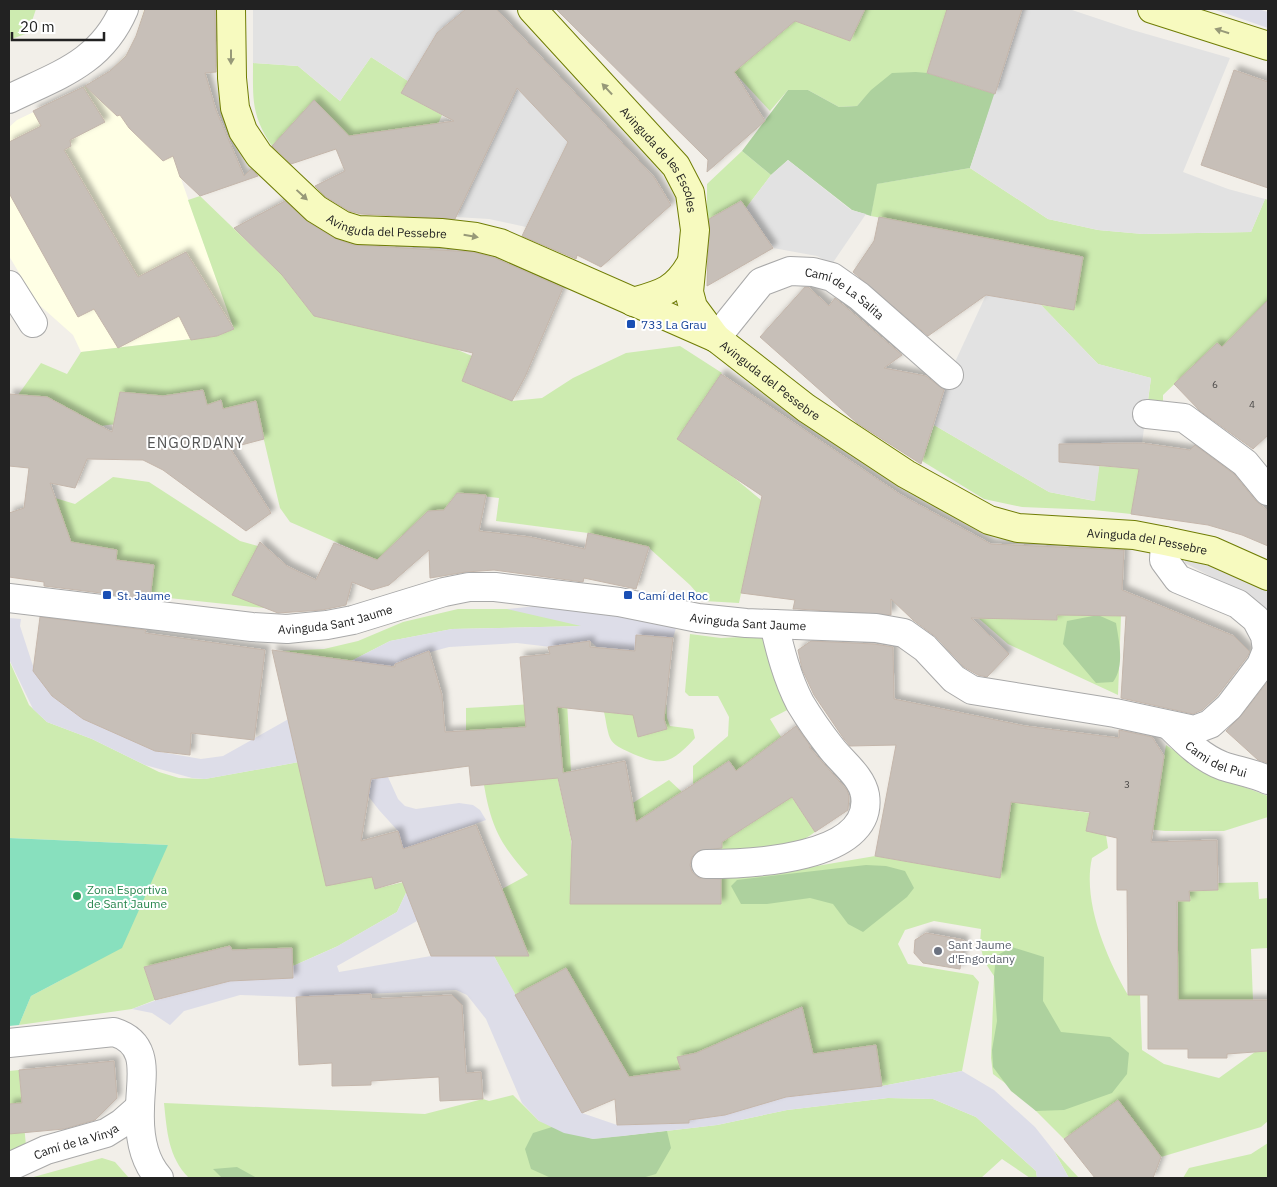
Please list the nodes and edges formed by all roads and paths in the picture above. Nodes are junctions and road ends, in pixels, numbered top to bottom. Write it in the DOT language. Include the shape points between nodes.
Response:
graph roads {
  1 [pos="124,9"];
  2 [pos="231,9"];
  3 [pos="532,9"];
  4 [pos="1152,9"];
  5 [pos="1268,46"];
  6 [pos="9,99"];
  7 [pos="690,265"];
  8 [pos="9,285"];
  9 [pos="633,302"];
  10 [pos="33,323"];
  11 [pos="716,338"];
  12 [pos="949,375"];
  13 [pos="1147,414"];
  14 [pos="1268,491"];
  15 [pos="1165,541"];
  16 [pos="1268,576"];
  17 [pos="9,598"];
  18 [pos="774,624"];
  19 [pos="1170,726"];
  20 [pos="1268,780"];
  21 [pos="706,864"];
  22 [pos="9,1043"];
  23 [pos="140,1108"];
  24 [pos="9,1167"];
  25 [pos="159,1178"];
  1 -- 6 [label="street" via="107,40 89,59"];
  2 -- 9 [label="main road, Avinguda del Pessebre, one-way" via="232,78 235,108 243,131 259,155 316,209 342,225 358,230 441,233 500,244"];
  7 -- 3 [label="main road, Avinguda de les Escoles, one-way" via="695,230 690,193 676,166"];
  5 -- 4 [label="main road, one-way"];
  7 -- 9 [label="main road" via="670,290"];
  7 -- 11 [label="main road, Avinguda de les Escoles" via="689,292 693,307"];
  8 -- 10 [label="street"];
  9 -- 11 [label="main road, Avinguda del Pessebre"];
  11 -- 12 [label="street, Camí de La Salita" via="761,282 790,271 813,272 832,277 859,296"];
  11 -- 15 [label="main road, Avinguda del Pessebre" via="814,414 906,474 990,520 1018,528 1134,535"];
  13 -- 14 [label="street" via="1184,418 1245,464"];
  15 -- 16 [label="main road, Avinguda del Pessebre" via="1212,551"];
  15 -- 19 [label="street, Avinguda Sant Jaume" via="1164,560 1178,579 1238,604 1256,619 1265,636 1267,650 1261,665 1229,707 1210,724 1194,730"];
  17 -- 18 [label="street, Avinguda Sant Jaume" via="286,629 353,620 444,592 469,587 495,587 619,602 685,616"];
  18 -- 19 [label="street, Avinguda Sant Jaume" via="876,628 904,633 924,648 954,679 972,690 1115,713"];
  18 -- 21 [label="street" via="781,655 800,702 832,749 860,782 865,796 859,825 848,836 820,849 780,860"];
  19 -- 20 [label="street, Cami del Pui" via="1207,758"];
  22 -- 23 [label="street" via="114,1032 127,1037 134,1044 142,1066"];
  23 -- 24 [label="street, Camí de la Vinya" via="106,1133 46,1150"];
  23 -- 25 [label="street" via="146,1158"];
}
